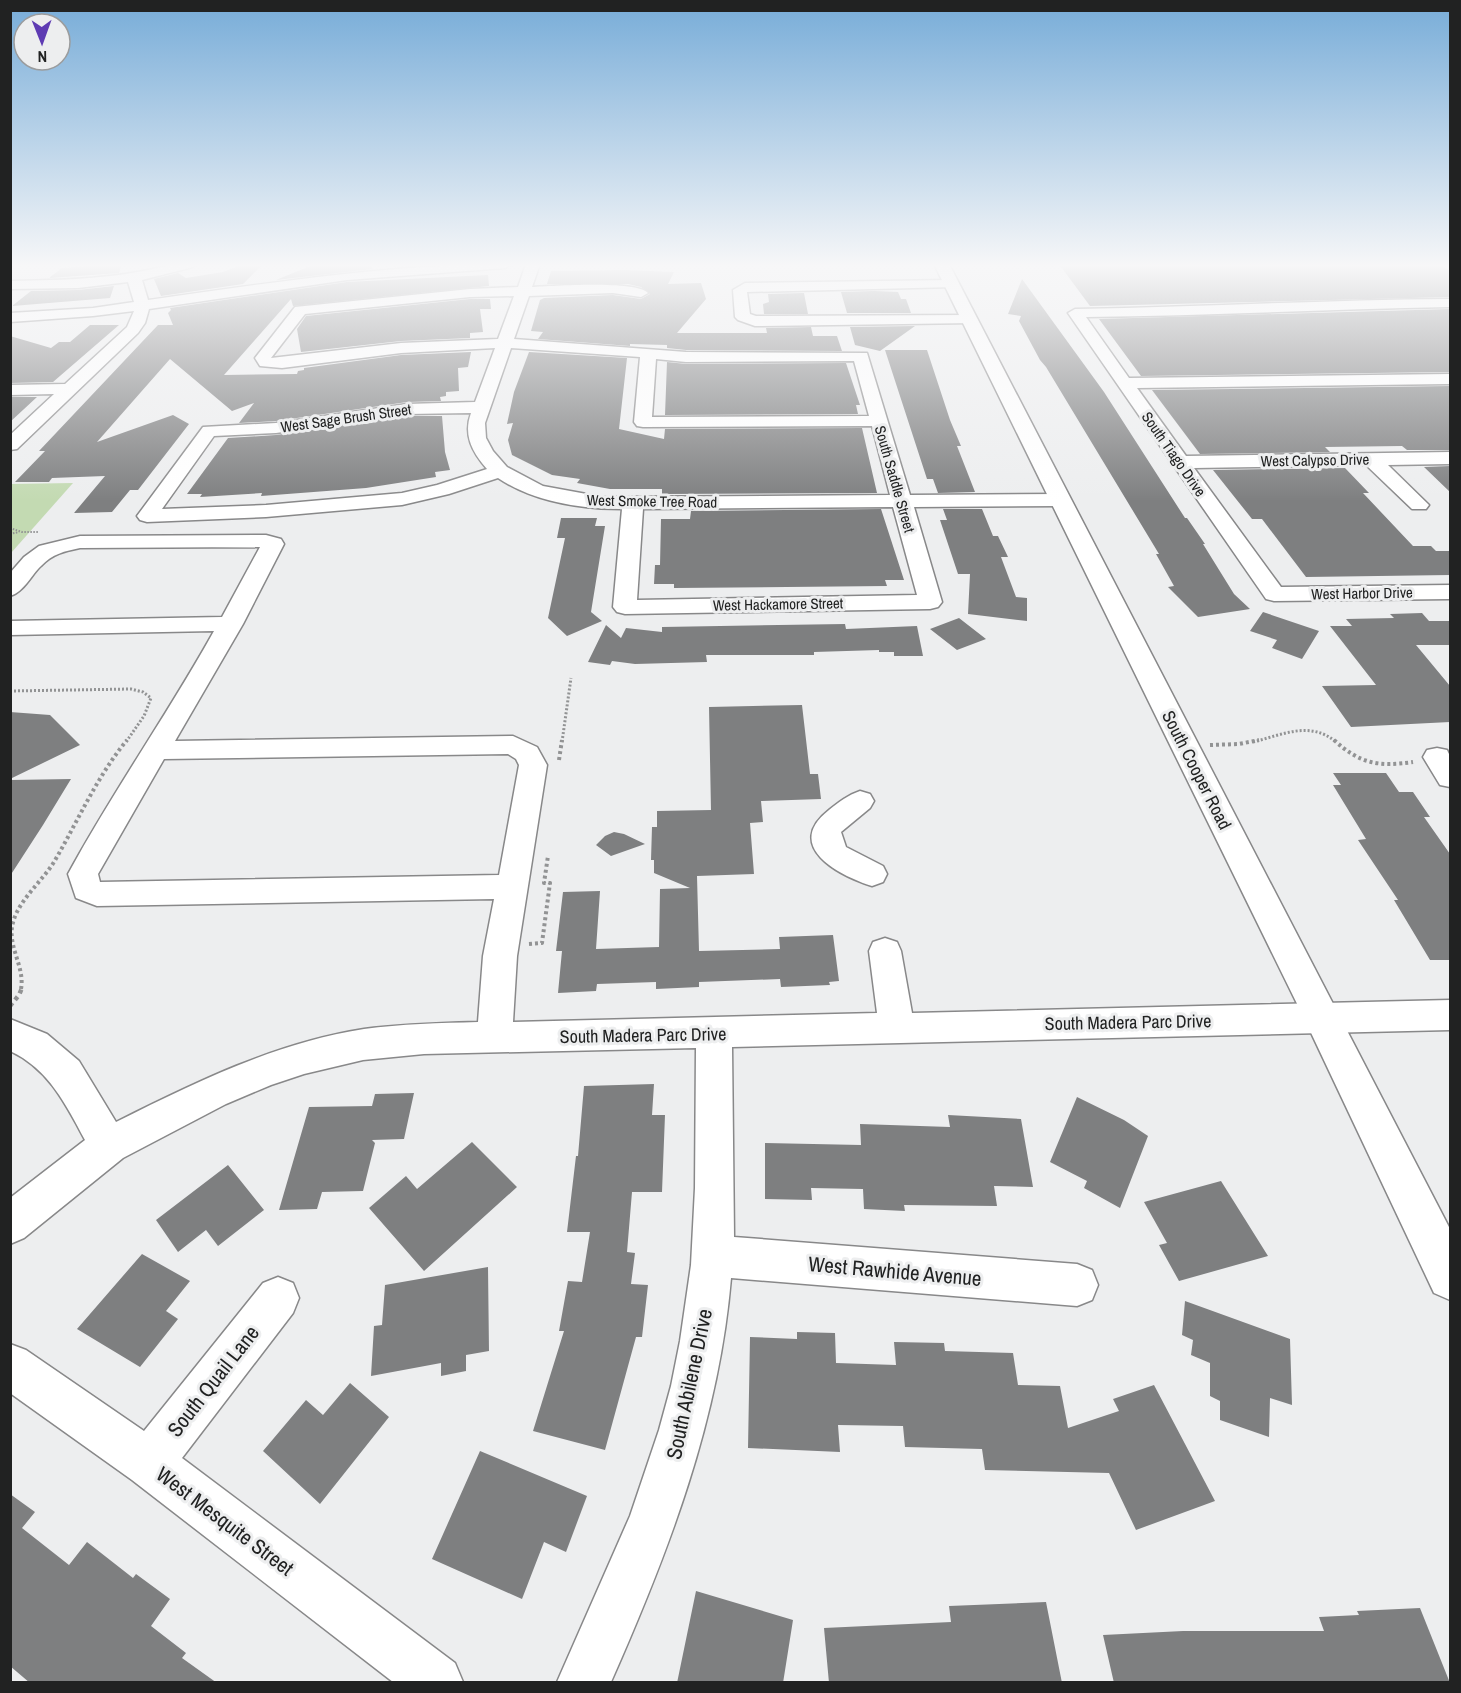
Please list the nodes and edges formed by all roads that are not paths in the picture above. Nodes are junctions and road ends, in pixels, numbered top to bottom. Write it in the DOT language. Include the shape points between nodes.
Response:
graph roads {
  1 [pos="119,343"];
  2 [pos="275,343"];
  3 [pos="505,343"];
  4 [pos="981,343"];
  5 [pos="1096,343"];
  6 [pos="648,354"];
  7 [pos="1450,379"];
  8 [pos="1124,383"];
  9 [pos="71,389"];
  10 [pos="10,390"];
  11 [pos="483,407"];
  12 [pos="878,420"];
  13 [pos="10,445"];
  14 [pos="1450,458"];
  15 [pos="1371,459"];
  16 [pos="1180,462"];
  17 [pos="500,471"];
  18 [pos="1060,500"];
  19 [pos="901,501"];
  20 [pos="633,503"];
  21 [pos="1419,505"];
  22 [pos="10,589"];
  23 [pos="1450,592"];
  24 [pos="1274,594"];
  25 [pos="930,602"];
  26 [pos="231,624"];
  27 [pos="10,628"];
  28 [pos="156,750"];
  29 [pos="860,801"];
  30 [pos="872,874"];
  31 [pos="512,887"];
  32 [pos="885,951"];
  33 [pos="1450,1015"];
  34 [pos="1323,1018"];
  35 [pos="897,1027"];
  36 [pos="10,1034"];
  37 [pos="714,1034"];
  38 [pos="494,1038"];
  39 [pos="109,1144"];
  40 [pos="10,1224"];
  41 [pos="712,1256"];
  42 [pos="1450,1277"];
  43 [pos="1077,1285"];
  44 [pos="278,1298"];
  45 [pos="10,1366"];
  46 [pos="149,1463"];
  47 [pos="436,1683"];
  48 [pos="584,1683"];
  1 -- 9 [label="street"];
  2 -- 3 [label="street" via="263,358 266,363"];
  3 -- 6 [label="street"];
  3 -- 11 [label="street"];
  4 -- 18 [label="main road, South Cooper Road"];
  5 -- 8 [label="street, South Tiago Drive"];
  6 -- 12 [label="street, South Saddle Street" via="861,356"];
  6 -- 12 [label="street" via="643,422"];
  7 -- 8 [label="street"];
  8 -- 16 [label="street, South Tiago Drive"];
  9 -- 10 [label="street"];
  9 -- 13 [label="street"];
  11 -- 17 [label="street" via="475,437 483,453"];
  11 -- 17 [label="street, West Sage Brush Street" via="407,409 276,428 210,431 147,516 402,499"];
  12 -- 19 [label="street, South Saddle Street"];
  14 -- 15 [label="street, West Calypso Drive"];
  15 -- 16 [label="street, West Calypso Drive"];
  15 -- 21 [label="street"];
  16 -- 24 [label="street, South Tiago Drive"];
  17 -- 20 [label="street, West Smoke Tree Road" via="544,494"];
  18 -- 19 [label="street, West Smoke Tree Road"];
  18 -- 34 [label="main road, South Cooper Road"];
  19 -- 20 [label="street, West Smoke Tree Road"];
  19 -- 25 [label="street, South Saddle Street"];
  20 -- 25 [label="street, West Hackamore Street" via="626,607"];
  22 -- 26 [label="street" via="31,563 56,545 237,540 273,544"];
  23 -- 24 [label="street, West Harbor Drive"];
  26 -- 27 [label="street"];
  26 -- 28 [label="street"];
  28 -- 31 [label="street" via="513,745 527,753 533,765"];
  28 -- 31 [label="street" via="83,874 87,890 97,894"];
  29 -- 30 [label="street" via="826,832 829,849 835,855"];
  31 -- 38 [label="street" via="499,966"];
  32 -- 35 [label="street"];
  33 -- 34 [label="street, South Madera Parc Drive"];
  34 -- 35 [label="street, South Madera Parc Drive"];
  34 -- 42 [label="main road, South Cooper Road"];
  35 -- 37 [label="street, South Madera Parc Drive"];
  36 -- 39 [label="street" via="34,1045 66,1072"];
  37 -- 38 [label="street, South Madera Parc Drive"];
  37 -- 41 [label="street, South Abilene Drive"];
  38 -- 39 [label="street, South Madera Parc Drive" via="363,1045 304,1058 213,1092"];
  39 -- 40 [label="street, South Madera Parc Drive"];
  41 -- 43 [label="street, West Rawhide Avenue"];
  41 -- 48 [label="street, South Abilene Drive" via="703,1341 681,1434 653,1523"];
  44 -- 46 [label="street, South Quail Lane"];
  45 -- 46 [label="street, West Mesquite Street"];
  46 -- 47 [label="street, West Mesquite Street"];
}
